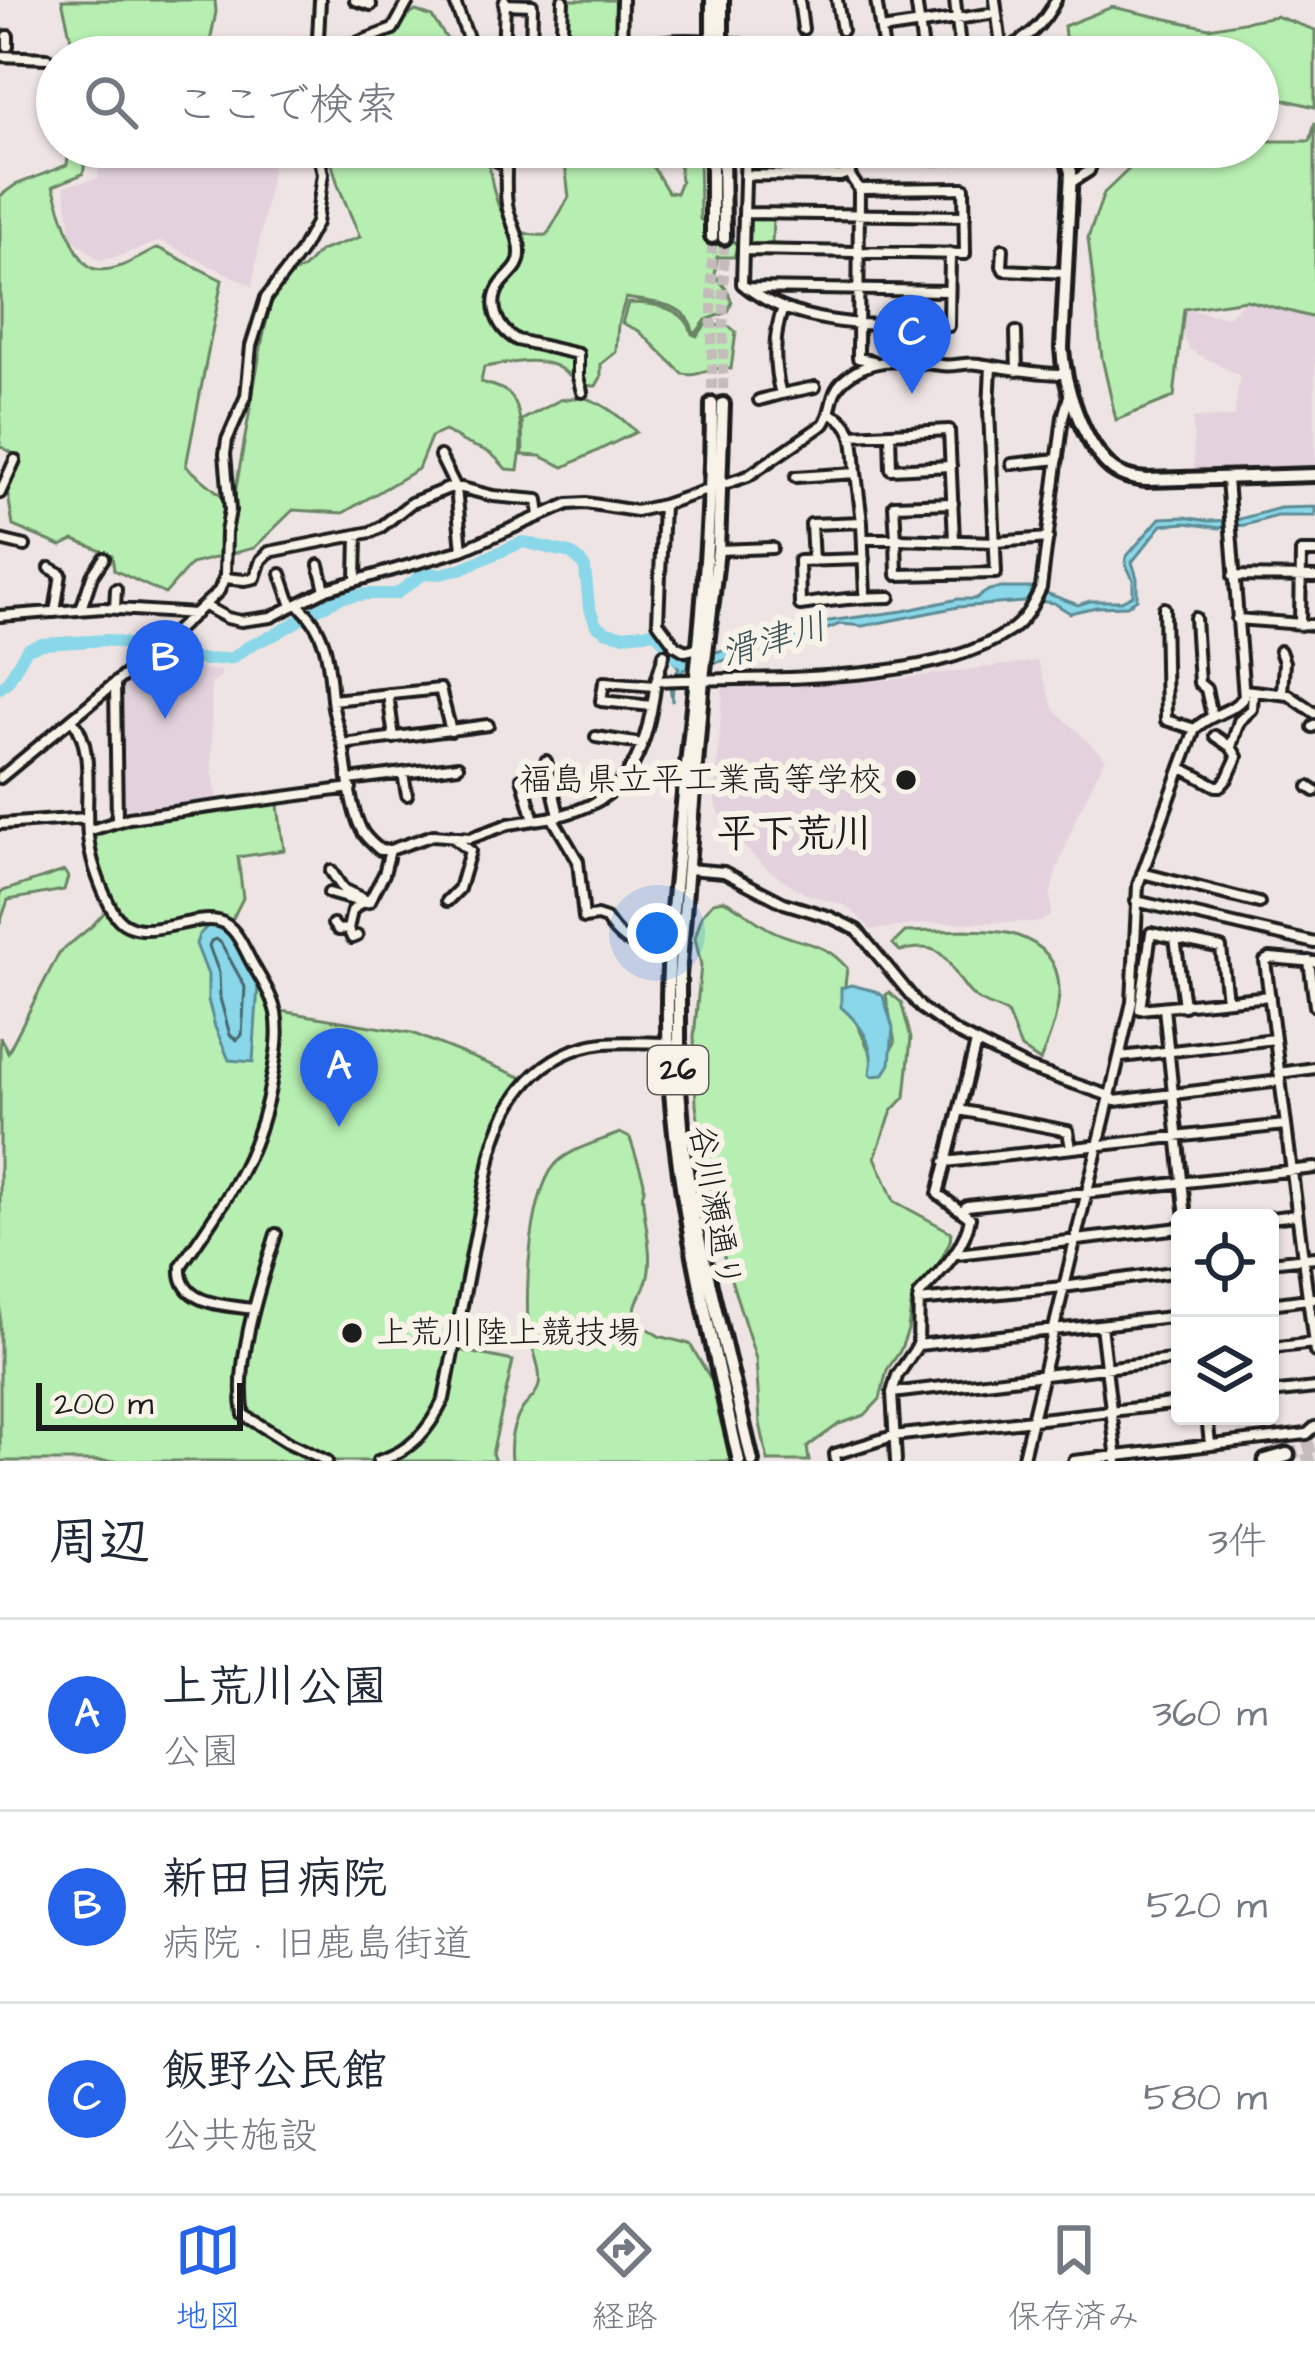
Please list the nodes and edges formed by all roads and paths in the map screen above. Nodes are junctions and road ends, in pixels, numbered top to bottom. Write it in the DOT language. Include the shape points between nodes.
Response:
graph roads {
  1 [pos="320,0"];
  2 [pos="355,0"];
  3 [pos="409,0"];
  4 [pos="454,0"];
  5 [pos="563,0"];
  6 [pos="622,0"];
  7 [pos="712,0"];
  8 [pos="722,0"];
  9 [pos="799,0"];
  10 [pos="837,0"];
  11 [pos="876,0"];
  12 [pos="916,0"];
  13 [pos="955,0"];
  14 [pos="995,0"];
  15 [pos="1056,0"];
  16 [pos="505,2"];
  17 [pos="371,5"];
  18 [pos="996,13"];
  19 [pos="957,19"];
  20 [pos="920,24"];
  21 [pos="803,29"];
  22 [pos="842,30"];
  23 [pos="881,30"];
  24 [pos="318,36"];
  25 [pos="375,36"];
  26 [pos="468,36"];
  27 [pos="504,36"];
  28 [pos="531,36"];
  29 [pos="562,36"];
  30 [pos="621,36"];
  31 [pos="723,36"];
  32 [pos="725,36"];
  33 [pos="882,36"];
  34 [pos="921,36"];
  35 [pos="959,36"];
  36 [pos="998,36"];
  37 [pos="1028,36"];
  38 [pos="0,56"];
  39 [pos="36,58"];
  40 [pos="322,168"];
  41 [pos="506,168"];
  42 [pos="713,168"];
  43 [pos="722,168"];
  44 [pos="745,168"];
  45 [pos="844,168"];
  46 [pos="1070,168"];
  47 [pos="1090,168"];
  48 [pos="850,172"];
  49 [pos="745,175"];
  50 [pos="1072,182"];
  51 [pos="859,189"];
  52 [pos="745,212"];
  53 [pos="860,214"];
  54 [pos="965,216"];
  55 [pos="1003,249"];
  56 [pos="745,250"];
  57 [pos="860,252"];
  58 [pos="950,253"];
  59 [pos="1066,273"];
  60 [pos="746,288"];
  61 [pos="859,289"];
  62 [pos="949,291"];
  63 [pos="783,308"];
  64 [pos="859,325"];
  65 [pos="894,326"];
  66 [pos="930,326"];
  67 [pos="1016,332"];
  68 [pos="893,344"];
  69 [pos="929,344"];
  70 [pos="874,363"];
  71 [pos="991,366"];
  72 [pos="1017,371"];
  73 [pos="1064,374"];
  74 [pos="815,387"];
  75 [pos="583,392"];
  76 [pos="781,394"];
  77 [pos="1070,394"];
  78 [pos="759,400"];
  79 [pos="717,404"];
  80 [pos="831,414"];
  81 [pos="890,433"];
  82 [pos="853,435"];
  83 [pos="440,456"];
  84 [pos="1058,459"];
  85 [pos="15,460"];
  86 [pos="1012,464"];
  87 [pos="951,466"];
  88 [pos="856,472"];
  89 [pos="1315,475"];
  90 [pos="796,477"];
  91 [pos="1227,479"];
  92 [pos="454,485"];
  93 [pos="716,486"];
  94 [pos="0,493"];
  95 [pos="953,502"];
  96 [pos="663,505"];
  97 [pos="540,516"];
  98 [pos="862,522"];
  99 [pos="357,536"];
  100 [pos="896,538"];
  101 [pos="1048,538"];
  102 [pos="863,539"];
  103 [pos="0,540"];
  104 [pos="954,540"];
  105 [pos="996,542"];
  106 [pos="25,546"];
  107 [pos="772,548"];
  108 [pos="462,550"];
  109 [pos="718,550"];
  110 [pos="1315,552"];
  111 [pos="104,558"];
  112 [pos="864,559"];
  113 [pos="813,561"];
  114 [pos="319,566"];
  115 [pos="50,568"];
  116 [pos="281,574"];
  117 [pos="1233,576"];
  118 [pos="1300,577"];
  119 [pos="1315,577"];
  120 [pos="224,578"];
  121 [pos="356,579"];
  122 [pos="116,589"];
  123 [pos="325,590"];
  124 [pos="865,597"];
  125 [pos="890,597"];
  126 [pos="206,606"];
  127 [pos="298,606"];
  128 [pos="115,608"];
  129 [pos="1164,608"];
  130 [pos="81,609"];
  131 [pos="55,612"];
  132 [pos="196,614"];
  133 [pos="0,616"];
  134 [pos="1195,618"];
  135 [pos="1237,619"];
  136 [pos="1300,625"];
  137 [pos="1315,625"];
  138 [pos="700,651"];
  139 [pos="1280,651"];
  140 [pos="664,654"];
  141 [pos="700,675"];
  142 [pos="116,683"];
  143 [pos="656,683"];
  144 [pos="1249,691"];
  145 [pos="1282,693"];
  146 [pos="388,694"];
  147 [pos="332,700"];
  148 [pos="652,706"];
  149 [pos="1315,713"];
  150 [pos="1212,716"];
  151 [pos="72,718"];
  152 [pos="488,725"];
  153 [pos="1195,729"];
  154 [pos="451,731"];
  155 [pos="1215,736"];
  156 [pos="596,737"];
  157 [pos="394,738"];
  158 [pos="343,744"];
  159 [pos="642,744"];
  160 [pos="1231,747"];
  161 [pos="546,761"];
  162 [pos="458,766"];
  163 [pos="1183,768"];
  164 [pos="403,774"];
  165 [pos="0,778"];
  166 [pos="522,778"];
  167 [pos="350,784"];
  168 [pos="406,795"];
  169 [pos="555,816"];
  170 [pos="87,818"];
  171 [pos="534,820"];
  172 [pos="117,821"];
  173 [pos="0,824"];
  174 [pos="88,831"];
  175 [pos="450,835"];
  176 [pos="390,850"];
  177 [pos="683,868"];
  178 [pos="331,871"];
  179 [pos="1142,873"];
  180 [pos="329,893"];
  181 [pos="447,901"];
  182 [pos="1136,901"];
  183 [pos="365,902"];
  184 [pos="1259,903"];
  185 [pos="333,924"];
  186 [pos="347,929"];
  187 [pos="358,936"];
  188 [pos="671,938"];
  189 [pos="1175,938"];
  190 [pos="1315,943"];
  191 [pos="1312,962"];
  192 [pos="1270,996"];
  193 [pos="1227,1000"];
  194 [pos="1184,1006"];
  195 [pos="1315,1006"];
  196 [pos="1164,1008"];
  197 [pos="1275,1039"];
  198 [pos="673,1043"];
  199 [pos="976,1043"];
  200 [pos="1169,1051"];
  201 [pos="1120,1058"];
  202 [pos="1315,1068"];
  203 [pos="1280,1077"];
  204 [pos="1173,1094"];
  205 [pos="1110,1096"];
  206 [pos="959,1110"];
  207 [pos="1285,1125"];
  208 [pos="1178,1136"];
  209 [pos="1098,1147"];
  210 [pos="1071,1148"];
  211 [pos="945,1162"];
  212 [pos="1315,1168"];
  213 [pos="1291,1171"];
  214 [pos="1183,1182"];
  215 [pos="1085,1195"];
  216 [pos="1185,1209"];
  217 [pos="963,1210"];
  218 [pos="1297,1215"];
  219 [pos="1279,1217"];
  220 [pos="1171,1229"];
  221 [pos="276,1234"];
  222 [pos="1074,1242"];
  223 [pos="956,1254"];
  224 [pos="1315,1257"];
  225 [pos="1303,1258"];
  226 [pos="1279,1261"];
  227 [pos="1171,1272"];
  228 [pos="1063,1287"];
  229 [pos="1311,1298"];
  230 [pos="918,1301"];
  231 [pos="1279,1303"];
  232 [pos="253,1309"];
  233 [pos="1171,1317"];
  234 [pos="1101,1325"];
  235 [pos="1052,1331"];
  236 [pos="1314,1342"];
  237 [pos="918,1346"];
  238 [pos="1279,1347"];
  239 [pos="1315,1352"];
  240 [pos="1171,1360"];
  241 [pos="1106,1369"];
  242 [pos="1041,1377"];
  243 [pos="1315,1388"];
  244 [pos="1279,1392"];
  245 [pos="892,1393"];
  246 [pos="1171,1404"];
  247 [pos="1111,1412"];
  248 [pos="1031,1421"];
  249 [pos="1209,1425"];
  250 [pos="1315,1427"];
  251 [pos="893,1436"];
  252 [pos="1210,1444"];
  253 [pos="1287,1455"];
  254 [pos="1117,1459"];
  255 [pos="327,1461"];
  256 [pos="378,1461"];
  257 [pos="739,1461"];
  258 [pos="752,1461"];
  259 [pos="836,1461"];
  260 [pos="896,1461"];
  261 [pos="1022,1461"];
  262 [pos="1073,1461"];
  263 [pos="1266,1461"];
  1 -- 24 [label="street"];
  2 -- 17 [label="street"];
  3 -- 25 [label="street" via="393,29"];
  4 -- 26 [label="street"];
  5 -- 29 [label="street"];
  6 -- 30 [label="street"];
  7 -- 31 [label="main road"];
  8 -- 32 [label="main road"];
  9 -- 21 [label="street"];
  10 -- 22 [label="street"];
  11 -- 23 [label="street"];
  12 -- 20 [label="street"];
  13 -- 19 [label="street"];
  14 -- 18 [label="street"];
  15 -- 37 [label="street"];
  16 -- 27 [label="street"];
  16 -- 28 [label="street" via="532,5"];
  18 -- 19 [label="street"];
  18 -- 36 [label="street"];
  19 -- 20 [label="street"];
  19 -- 35 [label="street"];
  20 -- 23 [label="street"];
  20 -- 34 [label="street"];
  23 -- 33 [label="street"];
  38 -- 39 [label="street"];
  40 -- 120 [label="street" via="316,223 266,298 246,396 227,440"];
  41 -- 75 [label="street" via="507,208 520,245 517,268 496,293 497,321 517,340 578,354"];
  42 -- 43 [label="main road" via="718,237"];
  44 -- 49 [label="street"];
  45 -- 48 [label="street"];
  46 -- 50 [label="main road"];
  47 -- 50 [label="street"];
  48 -- 49 [label="street"];
  48 -- 51 [label="street"];
  49 -- 52 [label="street"];
  50 -- 59 [label="main road"];
  51 -- 53 [label="street"];
  51 -- 54 [label="street" via="964,188"];
  52 -- 53 [label="street"];
  52 -- 56 [label="street"];
  53 -- 54 [label="street"];
  53 -- 57 [label="street"];
  54 -- 58 [label="street" via="965,254"];
  55 -- 59 [label="street" via="1004,270"];
  56 -- 57 [label="street"];
  56 -- 60 [label="street"];
  57 -- 58 [label="street"];
  57 -- 61 [label="street"];
  58 -- 62 [label="street"];
  59 -- 73 [label="main road"];
  60 -- 61 [label="street"];
  60 -- 63 [label="street"];
  61 -- 62 [label="street"];
  61 -- 64 [label="street"];
  62 -- 66 [label="street" via="949,326"];
  63 -- 64 [label="street"];
  63 -- 76 [label="street"];
  64 -- 65 [label="street"];
  64 -- 70 [label="street" via="858,358"];
  65 -- 66 [label="street"];
  65 -- 68 [label="street"];
  66 -- 69 [label="street"];
  67 -- 72 [label="street"];
  70 -- 71 [label="street"];
  70 -- 80 [label="street" via="840,383"];
  71 -- 72 [label="street"];
  71 -- 105 [label="street"];
  72 -- 73 [label="street"];
  73 -- 77 [label="main road"];
  74 -- 76 [label="street"];
  76 -- 78 [label="street"];
  77 -- 84 [label="street"];
  77 -- 91 [label="main road" via="1106,463 1122,474"];
  79 -- 93 [label="main road, 26"];
  80 -- 82 [label="street"];
  80 -- 93 [label="street" via="748,476"];
  81 -- 82 [label="street"];
  81 -- 87 [label="street" via="891,469"];
  81 -- 87 [label="street" via="950,430"];
  82 -- 88 [label="street"];
  83 -- 92 [label="street"];
  84 -- 86 [label="street"];
  84 -- 101 [label="street"];
  85 -- 94 [label="street"];
  87 -- 95 [label="street"];
  88 -- 90 [label="street"];
  88 -- 98 [label="street"];
  89 -- 91 [label="main road"];
  91 -- 117 [label="street"];
  92 -- 97 [label="street" via="538,500"];
  92 -- 99 [label="street"];
  92 -- 108 [label="street"];
  93 -- 96 [label="street"];
  93 -- 109 [label="main road, 26"];
  93 -- 138 [label="main road, 26"];
  95 -- 100 [label="street" via="894,506"];
  95 -- 104 [label="street"];
  96 -- 97 [label="street" via="636,512 568,504"];
  96 -- 138 [label="street" via="658,622 674,645"];
  97 -- 108 [label="street"];
  98 -- 102 [label="street"];
  98 -- 113 [label="street" via="811,524"];
  99 -- 120 [label="street" via="281,548 264,556 255,578"];
  99 -- 121 [label="street"];
  100 -- 102 [label="street"];
  100 -- 104 [label="street"];
  100 -- 105 [label="street" via="897,575 996,573"];
  101 -- 105 [label="street"];
  101 -- 141 [label="street" via="1041,589 1029,610 985,646 870,673"];
  102 -- 112 [label="street"];
  103 -- 106 [label="street"];
  104 -- 105 [label="street"];
  107 -- 109 [label="street"];
  108 -- 121 [label="street"];
  109 -- 138 [label="main road, 26"];
  110 -- 118 [label="street" via="1301,552"];
  111 -- 130 [label="street"];
  112 -- 113 [label="street"];
  112 -- 124 [label="street"];
  113 -- 124 [label="street" via="799,561 800,605"];
  114 -- 123 [label="street"];
  115 -- 131 [label="street" via="61,574"];
  116 -- 127 [label="street"];
  117 -- 118 [label="street"];
  117 -- 135 [label="street"];
  118 -- 119 [label="street"];
  118 -- 136 [label="street"];
  120 -- 126 [label="street"];
  121 -- 123 [label="street"];
  122 -- 128 [label="street"];
  123 -- 127 [label="street"];
  124 -- 125 [label="street"];
  126 -- 127 [label="street" via="241,621"];
  126 -- 132 [label="street"];
  127 -- 147 [label="street" via="322,635"];
  128 -- 130 [label="street"];
  128 -- 132 [label="street"];
  129 -- 153 [label="street" via="1166,720"];
  130 -- 131 [label="street"];
  131 -- 133 [label="street"];
  132 -- 142 [label="street"];
  134 -- 150 [label="street" via="1199,683"];
  135 -- 136 [label="street"];
  135 -- 144 [label="street"];
  136 -- 137 [label="street"];
  138 -- 141 [label="main road, 26"];
  139 -- 145 [label="street"];
  140 -- 143 [label="street"];
  141 -- 143 [label="street"];
  141 -- 177 [label="main road, 26"];
  142 -- 151 [label="street"];
  142 -- 172 [label="street"];
  143 -- 148 [label="street"];
  143 -- 148 [label="street" via="604,682 602,700"];
  144 -- 145 [label="street"];
  144 -- 150 [label="street"];
  144 -- 160 [label="street" via="1252,709"];
  145 -- 149 [label="street"];
  146 -- 147 [label="street"];
  146 -- 154 [label="street" via="440,689"];
  146 -- 157 [label="street"];
  147 -- 158 [label="street"];
  148 -- 159 [label="street"];
  150 -- 153 [label="street"];
  151 -- 165 [label="street"];
  151 -- 170 [label="street" via="86,751"];
  152 -- 154 [label="street"];
  153 -- 163 [label="street"];
  154 -- 157 [label="street"];
  155 -- 160 [label="street"];
  156 -- 159 [label="street"];
  157 -- 158 [label="street"];
  158 -- 167 [label="street"];
  159 -- 169 [label="street" via="606,796"];
  160 -- 163 [label="street" via="1237,757 1220,785"];
  161 -- 169 [label="street"];
  162 -- 164 [label="street"];
  163 -- 179 [label="street"];
  164 -- 167 [label="street"];
  164 -- 168 [label="street"];
  166 -- 171 [label="street"];
  167 -- 172 [label="street"];
  167 -- 176 [label="street" via="363,834"];
  169 -- 171 [label="street"];
  169 -- 188 [label="street" via="578,861 584,918 602,916 623,940"];
  170 -- 173 [label="street"];
  170 -- 174 [label="street"];
  171 -- 175 [label="street" via="470,838"];
  172 -- 174 [label="street"];
  174 -- 232 [label="street" via="123,923 141,929 217,920 238,938 270,996 277,1048 261,1126 237,1184 179,1274 200,1300"];
  175 -- 176 [label="street"];
  175 -- 181 [label="street" via="470,851 459,890"];
  176 -- 183 [label="street"];
  177 -- 188 [label="main road, 谷川瀬通り / 26"];
  177 -- 198 [label="main road, 26"];
  177 -- 199 [label="street" via="724,872 856,930 921,1008"];
  178 -- 183 [label="street"];
  179 -- 182 [label="street"];
  179 -- 184 [label="street"];
  180 -- 183 [label="street"];
  182 -- 190 [label="street"];
  182 -- 201 [label="street" via="1132,1002"];
  183 -- 186 [label="street"];
  185 -- 186 [label="street"];
  186 -- 187 [label="street"];
  188 -- 198 [label="main road, 谷川瀬通り / 26"];
  189 -- 193 [label="street" via="1221,948"];
  189 -- 194 [label="street"];
  189 -- 196 [label="street" via="1151,933 1140,1010"];
  191 -- 192 [label="street" via="1265,962"];
  191 -- 195 [label="street"];
  192 -- 193 [label="street"];
  192 -- 197 [label="street"];
  193 -- 194 [label="street"];
  194 -- 196 [label="street"];
  196 -- 200 [label="street"];
  197 -- 200 [label="street"];
  197 -- 203 [label="street"];
  198 -- 256 [label="street" via="604,1043 565,1054 516,1095 491,1155 444,1399 417,1442"];
  198 -- 257 [label="main road, 谷川瀬通り / 26" via="671,1108 688,1232"];
  198 -- 258 [label="main road, 26" via="695,1222"];
  199 -- 205 [label="street"];
  199 -- 206 [label="street"];
  200 -- 201 [label="street"];
  200 -- 204 [label="street"];
  201 -- 205 [label="street"];
  202 -- 203 [label="street"];
  203 -- 204 [label="street"];
  203 -- 207 [label="street"];
  204 -- 205 [label="street"];
  204 -- 208 [label="street"];
  205 -- 209 [label="street"];
  206 -- 210 [label="street" via="1068,1131"];
  206 -- 211 [label="street"];
  207 -- 208 [label="street"];
  207 -- 213 [label="street"];
  208 -- 209 [label="street"];
  208 -- 214 [label="street"];
  209 -- 210 [label="street"];
  209 -- 215 [label="street"];
  210 -- 211 [label="street"];
  211 -- 217 [label="street" via="938,1194"];
  212 -- 213 [label="street"];
  213 -- 214 [label="street"];
  213 -- 218 [label="street"];
  214 -- 215 [label="street"];
  214 -- 216 [label="street"];
  215 -- 217 [label="street"];
  215 -- 222 [label="street"];
  217 -- 223 [label="street" via="970,1224"];
  218 -- 219 [label="street"];
  218 -- 225 [label="street"];
  220 -- 222 [label="street"];
  221 -- 232 [label="street"];
  222 -- 223 [label="street"];
  222 -- 228 [label="street"];
  223 -- 230 [label="street"];
  224 -- 225 [label="street"];
  225 -- 226 [label="street"];
  225 -- 229 [label="street"];
  227 -- 228 [label="street"];
  228 -- 230 [label="street"];
  228 -- 235 [label="street"];
  229 -- 231 [label="street"];
  229 -- 236 [label="street"];
  230 -- 237 [label="street"];
  232 -- 255 [label="street" via="244,1415"];
  233 -- 234 [label="street"];
  234 -- 235 [label="street"];
  234 -- 241 [label="street"];
  235 -- 237 [label="street"];
  235 -- 242 [label="street"];
  236 -- 238 [label="street"];
  236 -- 239 [label="street"];
  237 -- 245 [label="street"];
  240 -- 241 [label="street"];
  241 -- 242 [label="street"];
  241 -- 247 [label="street"];
  242 -- 245 [label="street"];
  242 -- 248 [label="street"];
  243 -- 244 [label="street"];
  245 -- 251 [label="street"];
  246 -- 247 [label="street"];
  247 -- 248 [label="street"];
  247 -- 254 [label="street"];
  248 -- 251 [label="street"];
  248 -- 261 [label="street"];
  249 -- 252 [label="street"];
  250 -- 252 [label="street"];
  251 -- 259 [label="street" via="835,1454"];
  251 -- 260 [label="street"];
  252 -- 254 [label="street"];
  253 -- 263 [label="highway"];
  254 -- 262 [label="street"];
}
